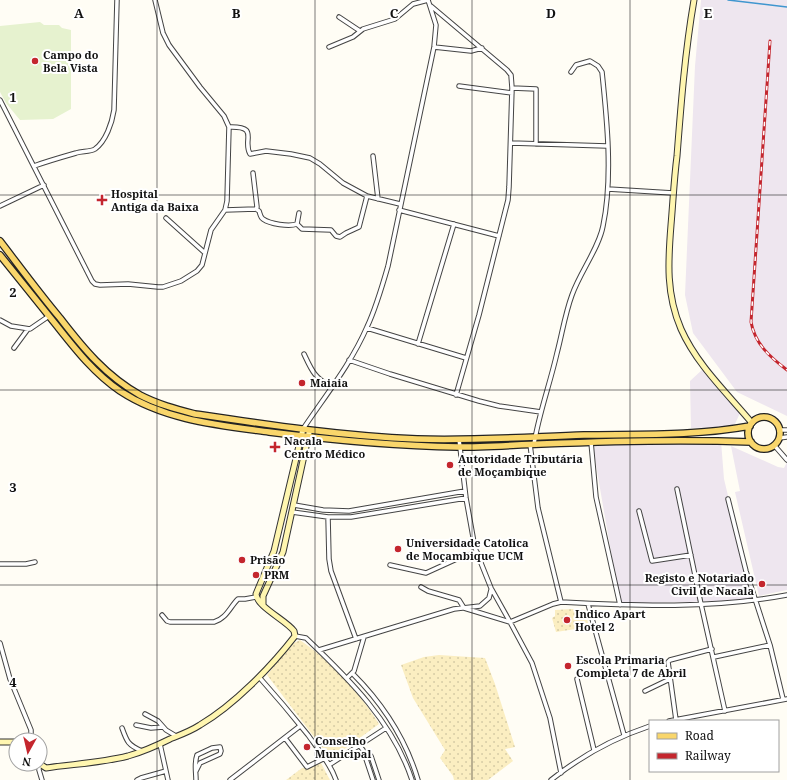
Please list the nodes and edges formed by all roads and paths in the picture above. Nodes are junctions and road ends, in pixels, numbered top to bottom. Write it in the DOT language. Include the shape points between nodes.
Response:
graph roads {
  1 [pos="117,0"];
  2 [pos="155,0"];
  3 [pos="428,0"];
  4 [pos="694,0"];
  5 [pos="430,5"];
  6 [pos="339,17"];
  7 [pos="360,31"];
  8 [pos="329,47"];
  9 [pos="434,47"];
  10 [pos="482,48"];
  11 [pos="571,72"];
  12 [pos="459,86"];
  13 [pos="512,88"];
  14 [pos="512,93"];
  15 [pos="0,100"];
  16 [pos="229,127"];
  17 [pos="511,143"];
  18 [pos="536,144"];
  19 [pos="607,146"];
  20 [pos="373,156"];
  21 [pos="34,166"];
  22 [pos="253,173"];
  23 [pos="44,185"];
  24 [pos="608,189"];
  25 [pos="673,193"];
  26 [pos="367,196"];
  27 [pos="378,199"];
  28 [pos="400,204"];
  29 [pos="0,206"];
  30 [pos="256,209"];
  31 [pos="225,210"];
  32 [pos="399,210"];
  33 [pos="299,213"];
  34 [pos="166,218"];
  35 [pos="297,224"];
  36 [pos="454,224"];
  37 [pos="499,236"];
  38 [pos="0,241"];
  39 [pos="205,253"];
  40 [pos="0,255"];
  41 [pos="49,316"];
  42 [pos="0,320"];
  43 [pos="367,328"];
  44 [pos="28,329"];
  45 [pos="418,344"];
  46 [pos="14,348"];
  47 [pos="304,354"];
  48 [pos="466,358"];
  49 [pos="349,360"];
  50 [pos="331,387"];
  51 [pos="456,395"];
  52 [pos="541,412"];
  53 [pos="310,420"];
  54 [pos="751,424"];
  55 [pos="306,430"];
  56 [pos="779,430"];
  57 [pos="787,430"];
  58 [pos="658,434"];
  59 [pos="302,436"];
  60 [pos="308,437"];
  61 [pos="535,437"];
  62 [pos="787,437"];
  63 [pos="779,438"];
  64 [pos="459,439"];
  65 [pos="658,441"];
  66 [pos="591,442"];
  67 [pos="751,442"];
  68 [pos="532,444"];
  69 [pos="774,446"];
  70 [pos="460,447"];
  71 [pos="787,460"];
  72 [pos="677,489"];
  73 [pos="465,491"];
  74 [pos="466,498"];
  75 [pos="728,499"];
  76 [pos="294,505"];
  77 [pos="639,511"];
  78 [pos="292,512"];
  79 [pos="328,517"];
  80 [pos="477,552"];
  81 [pos="691,555"];
  82 [pos="35,562"];
  83 [pos="0,564"];
  84 [pos="390,565"];
  85 [pos="421,587"];
  86 [pos="491,588"];
  87 [pos="787,595"];
  88 [pos="256,597"];
  89 [pos="754,601"];
  90 [pos="561,602"];
  91 [pos="588,604"];
  92 [pos="701,604"];
  93 [pos="263,605"];
  94 [pos="620,606"];
  95 [pos="464,608"];
  96 [pos="162,615"];
  97 [pos="510,622"];
  98 [pos="295,636"];
  99 [pos="364,637"];
  100 [pos="356,640"];
  101 [pos="0,643"];
  102 [pos="770,645"];
  103 [pos="712,649"];
  104 [pos="319,650"];
  105 [pos="714,657"];
  106 [pos="353,674"];
  107 [pos="259,677"];
  108 [pos="347,678"];
  109 [pos="577,679"];
  110 [pos="670,680"];
  111 [pos="644,690"];
  112 [pos="785,699"];
  113 [pos="725,711"];
  114 [pos="145,714"];
  115 [pos="676,720"];
  116 [pos="136,724"];
  117 [pos="300,726"];
  118 [pos="649,726"];
  119 [pos="163,727"];
  120 [pos="122,728"];
  121 [pos="386,728"];
  122 [pos="31,732"];
  123 [pos="624,735"];
  124 [pos="176,736"];
  125 [pos="286,738"];
  126 [pos="160,744"];
  127 [pos="360,745"];
  128 [pos="594,750"];
  129 [pos="142,751"];
  130 [pos="371,756"];
  131 [pos="325,758"];
  132 [pos="330,764"];
  133 [pos="48,768"];
  134 [pos="166,771"];
  135 [pos="196,771"];
  136 [pos="560,773"];
  137 [pos="137,780"];
  138 [pos="168,780"];
  139 [pos="196,780"];
  140 [pos="230,780"];
  141 [pos="336,780"];
  142 [pos="373,780"];
  143 [pos="379,780"];
  144 [pos="412,780"];
  145 [pos="418,780"];
  146 [pos="551,780"];
  1 -- 21 [label="street" via="114,110 104,139 94,149"];
  2 -- 16 [label="street" via="163,33 169,45 224,116"];
  3 -- 5 [label="street"];
  3 -- 7 [label="street" via="413,4 395,19"];
  4 -- 25 [label="street"];
  5 -- 9 [label="street" via="436,25"];
  5 -- 10 [label="street"];
  6 -- 7 [label="street"];
  7 -- 8 [label="street" via="353,37"];
  9 -- 10 [label="street" via="471,51"];
  9 -- 28 [label="street"];
  10 -- 13 [label="street" via="510,72"];
  11 -- 19 [label="street" via="576,65 590,61 602,72"];
  12 -- 14 [label="street"];
  13 -- 14 [label="street"];
  13 -- 18 [label="street" via="536,90"];
  14 -- 17 [label="street"];
  15 -- 21 [label="street"];
  16 -- 26 [label="street" via="238,127 248,132 250,154 266,151 310,158 343,183"];
  16 -- 31 [label="street" via="228,193"];
  17 -- 18 [label="street"];
  17 -- 37 [label="street" via="508,200"];
  18 -- 19 [label="street"];
  19 -- 24 [label="street"];
  20 -- 27 [label="street"];
  21 -- 23 [label="street"];
  22 -- 30 [label="street"];
  23 -- 29 [label="street"];
  23 -- 39 [label="street" via="95,284 163,287 197,271 202,265"];
  24 -- 25 [label="street"];
  24 -- 52 [label="street" via="602,232 572,295"];
  25 -- 54 [label="street" via="668,273 673,307 697,357"];
  26 -- 27 [label="street"];
  26 -- 35 [label="street" via="359,227 340,237 331,230 302,229"];
  27 -- 28 [label="street"];
  28 -- 32 [label="street"];
  30 -- 31 [label="street"];
  30 -- 35 [label="street" via="264,220 282,225"];
  31 -- 39 [label="street" via="212,226"];
  32 -- 36 [label="street"];
  32 -- 43 [label="street" via="388,266"];
  33 -- 35 [label="street"];
  34 -- 39 [label="street"];
  36 -- 37 [label="street"];
  36 -- 45 [label="street"];
  37 -- 48 [label="street"];
  38 -- 55 [label="main road" via="87,351 110,374 137,393 194,414"];
  40 -- 41 [label="main road"];
  41 -- 44 [label="street"];
  41 -- 59 [label="main road" via="100,376 149,407 183,419"];
  42 -- 44 [label="street" via="10,326"];
  43 -- 45 [label="street"];
  43 -- 49 [label="street"];
  44 -- 46 [label="street"];
  45 -- 48 [label="street"];
  47 -- 50 [label="street" via="315,376"];
  48 -- 51 [label="street"];
  49 -- 50 [label="street"];
  49 -- 51 [label="street"];
  50 -- 53 [label="street"];
  51 -- 52 [label="street" via="499,406"];
  52 -- 61 [label="street"];
  53 -- 55 [label="street"];
  53 -- 55 [label="street"];
  54 -- 56 [label="main road" via="757,419 767,418 774,422"];
  54 -- 58 [label="main road" via="727,430"];
  54 -- 67 [label="main road" via="748,434"];
  55 -- 59 [label="street"];
  55 -- 60 [label="street"];
  55 -- 64 [label="main road" via="368,436"];
  56 -- 57 [label="street"];
  56 -- 63 [label="main road"];
  58 -- 61 [label="main road"];
  58 -- 65 [label="main road"];
  59 -- 60 [label="main road"];
  59 -- 88 [label="street" via="274,551 256,591"];
  60 -- 70 [label="main road" via="379,444"];
  60 -- 76 [label="street"];
  61 -- 64 [label="main road"];
  61 -- 68 [label="street"];
  62 -- 63 [label="street"];
  63 -- 69 [label="main road"];
  64 -- 70 [label="street"];
  65 -- 66 [label="main road"];
  65 -- 67 [label="main road"];
  66 -- 68 [label="main road"];
  66 -- 94 [label="street" via="596,497"];
  67 -- 69 [label="main road" via="763,449"];
  68 -- 70 [label="main road"];
  68 -- 90 [label="street" via="538,508"];
  69 -- 71 [label="street"];
  70 -- 73 [label="street"];
  72 -- 81 [label="street"];
  73 -- 74 [label="street"];
  73 -- 76 [label="street" via="349,511"];
  74 -- 79 [label="street" via="351,517"];
  74 -- 80 [label="street"];
  75 -- 89 [label="street"];
  76 -- 78 [label="street"];
  77 -- 81 [label="street" via="652,561"];
  78 -- 79 [label="street"];
  78 -- 93 [label="street" via="283,552 263,596"];
  79 -- 100 [label="street" via="331,571"];
  80 -- 84 [label="street" via="426,573"];
  80 -- 86 [label="street"];
  81 -- 92 [label="street"];
  82 -- 83 [label="street"];
  85 -- 95 [label="street" via="457,599"];
  86 -- 95 [label="street" via="489,598 484,604"];
  86 -- 97 [label="street"];
  87 -- 89 [label="street"];
  88 -- 93 [label="street"];
  88 -- 96 [label="street" via="238,599 226,614 214,622 168,621"];
  89 -- 92 [label="street"];
  89 -- 102 [label="street"];
  90 -- 91 [label="street"];
  90 -- 97 [label="street"];
  91 -- 94 [label="street"];
  91 -- 123 [label="street"];
  92 -- 94 [label="street"];
  92 -- 103 [label="street"];
  93 -- 98 [label="street" via="292,628"];
  95 -- 97 [label="street"];
  95 -- 99 [label="street"];
  97 -- 136 [label="street" via="532,663 550,718"];
  98 -- 104 [label="street" via="306,638"];
  98 -- 107 [label="street"];
  99 -- 100 [label="street"];
  99 -- 106 [label="street"];
  100 -- 104 [label="street"];
  101 -- 122 [label="street" via="10,679"];
  102 -- 105 [label="street"];
  102 -- 112 [label="street"];
  103 -- 105 [label="street"];
  103 -- 110 [label="street" via="670,660"];
  104 -- 108 [label="street"];
  105 -- 113 [label="street"];
  106 -- 108 [label="street"];
  106 -- 145 [label="street" via="399,733"];
  107 -- 117 [label="street"];
  107 -- 124 [label="street" via="222,710 202,724"];
  108 -- 121 [label="street"];
  109 -- 128 [label="street"];
  110 -- 111 [label="street"];
  110 -- 115 [label="street"];
  112 -- 113 [label="street"];
  113 -- 115 [label="street"];
  114 -- 119 [label="street" via="158,720"];
  116 -- 119 [label="street" via="151,728"];
  117 -- 125 [label="street"];
  117 -- 131 [label="street"];
  118 -- 123 [label="street"];
  119 -- 124 [label="street"];
  120 -- 129 [label="street" via="129,744"];
  121 -- 127 [label="street"];
  121 -- 144 [label="street"];
  123 -- 128 [label="street"];
  124 -- 126 [label="street"];
  125 -- 131 [label="street" via="307,767"];
  125 -- 140 [label="street"];
  126 -- 129 [label="street"];
  126 -- 134 [label="street"];
  127 -- 132 [label="street"];
  127 -- 142 [label="street"];
  128 -- 136 [label="street"];
  129 -- 133 [label="street" via="122,757"];
  130 -- 143 [label="street"];
  131 -- 132 [label="street"];
  132 -- 141 [label="street"];
  134 -- 137 [label="street"];
  134 -- 138 [label="street"];
  135 -- 135 [label="street" via="197,755 220,747 220,754 202,762"];
  135 -- 139 [label="street"];
  136 -- 146 [label="street"];
}
